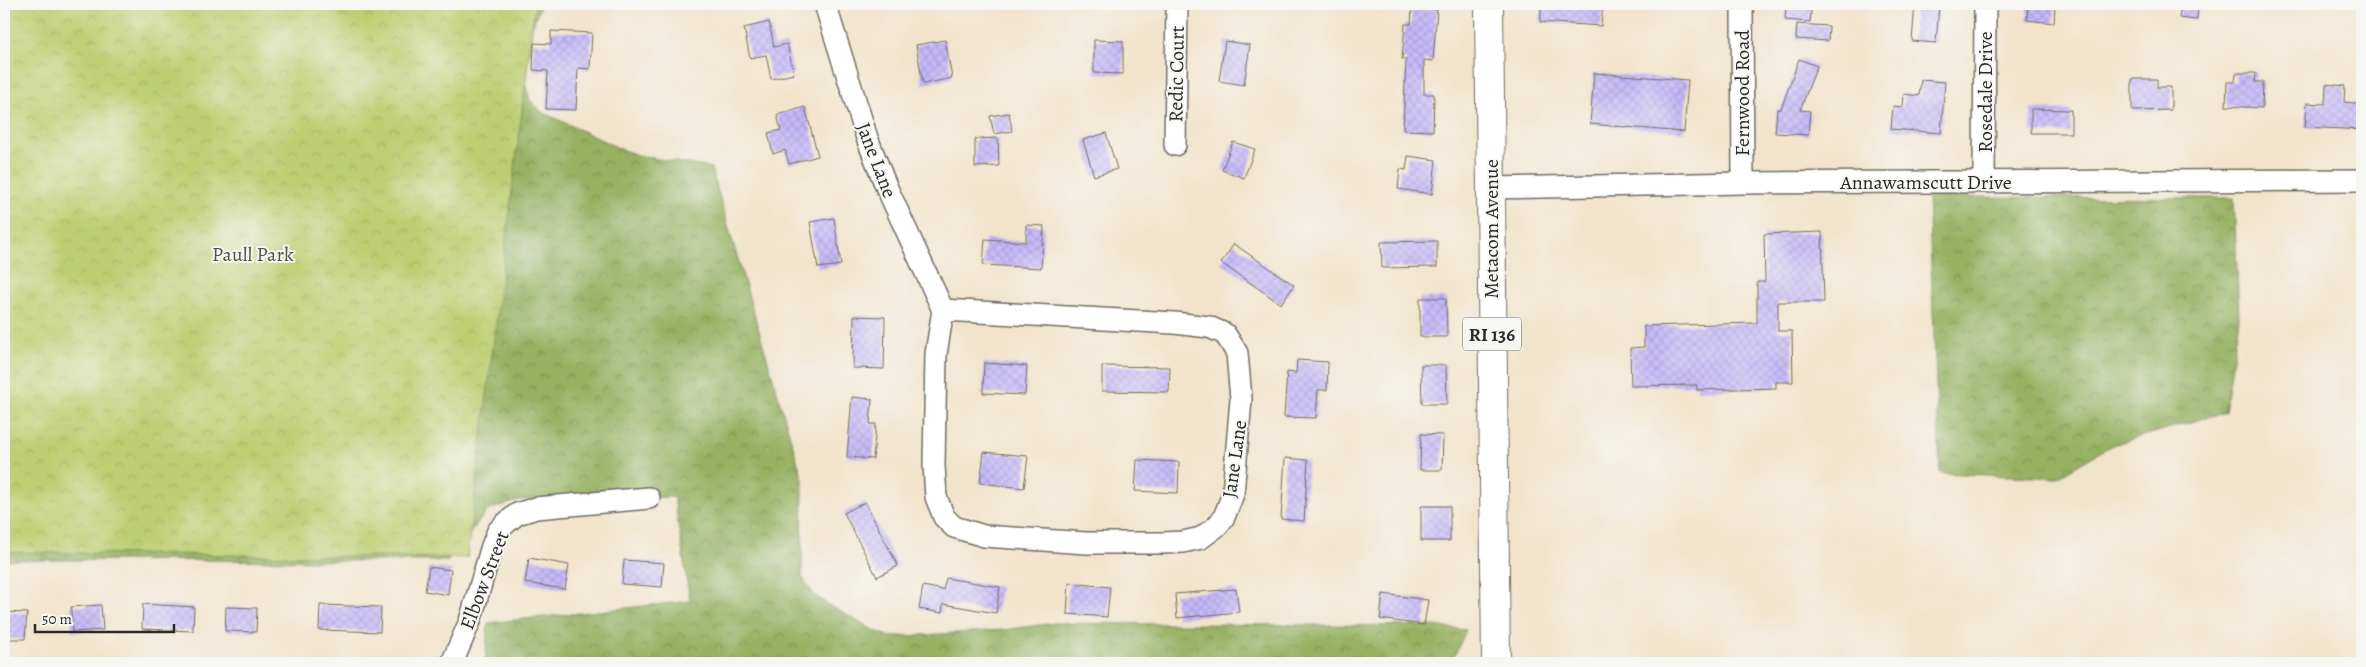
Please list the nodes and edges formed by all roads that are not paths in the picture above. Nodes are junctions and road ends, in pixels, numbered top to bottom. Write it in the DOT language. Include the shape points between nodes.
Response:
graph roads {
  1 [pos="825,4"];
  2 [pos="1178,4"];
  3 [pos="1489,4"];
  4 [pos="1742,4"];
  5 [pos="1985,4"];
  6 [pos="1174,145"];
  7 [pos="2362,180"];
  8 [pos="1984,181"];
  9 [pos="1743,183"];
  10 [pos="1490,188"];
  11 [pos="943,310"];
  12 [pos="648,498"];
  13 [pos="452,663"];
  14 [pos="1496,663"];
  1 -- 11 [label="street, Jane Lane" via="867,138"];
  2 -- 6 [label="street, Redic Court"];
  3 -- 10 [label="main road, Metacom Avenue / RI 136"];
  4 -- 9 [label="street, Fernwood Road"];
  5 -- 8 [label="street, Rosedale Drive"];
  7 -- 8 [label="street, Annawamscutt Drive"];
  8 -- 9 [label="street, Annawamscutt Drive"];
  9 -- 10 [label="street, Annawamscutt Drive"];
  10 -- 14 [label="main road, Metacom Avenue / RI 136"];
  11 -- 11 [label="street, Jane Lane" via="936,354 934,465 936,497 944,517 954,527 984,536 1086,543 1183,542 1202,538 1224,517 1233,494 1241,400 1237,353 1225,334 1209,327 1174,323"];
  12 -- 13 [label="street, Elbow Street" via="536,508 518,514 505,524 492,546 470,621"];
}
